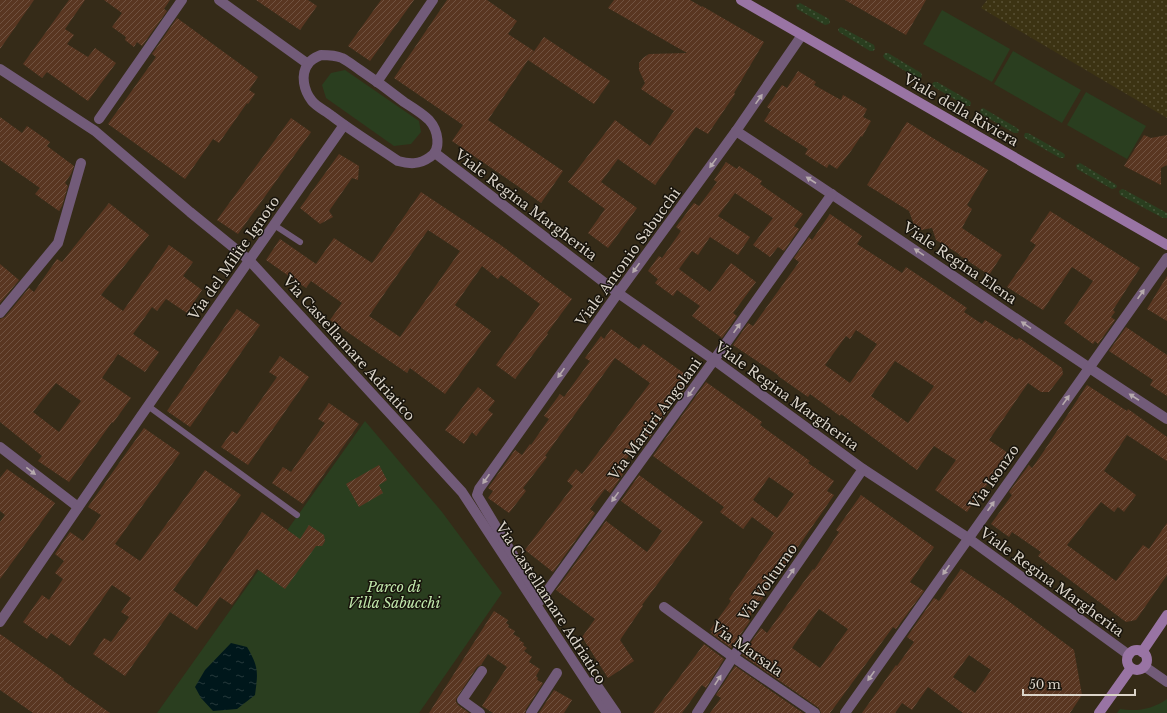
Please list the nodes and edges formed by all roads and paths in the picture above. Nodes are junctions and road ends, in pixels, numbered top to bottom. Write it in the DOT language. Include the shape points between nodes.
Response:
graph roads {
  1 [pos="182,0"];
  2 [pos="219,0"];
  3 [pos="433,0"];
  4 [pos="741,0"];
  5 [pos="802,35"];
  6 [pos="308,64"];
  7 [pos="0,69"];
  8 [pos="377,82"];
  9 [pos="99,119"];
  10 [pos="344,125"];
  11 [pos="736,131"];
  12 [pos="434,153"];
  13 [pos="81,163"];
  14 [pos="832,194"];
  15 [pos="274,225"];
  16 [pos="300,242"];
  17 [pos="1167,245"];
  18 [pos="1167,258"];
  19 [pos="249,260"];
  20 [pos="618,293"];
  21 [pos="0,313"];
  22 [pos="714,360"];
  23 [pos="1089,368"];
  24 [pos="148,406"];
  25 [pos="1167,419"];
  26 [pos="0,447"];
  27 [pos="863,469"];
  28 [pos="78,507"];
  29 [pos="297,515"];
  30 [pos="968,538"];
  31 [pos="540,601"];
  32 [pos="664,607"];
  33 [pos="1167,616"];
  34 [pos="0,622"];
  35 [pos="1142,652"];
  36 [pos="1128,655"];
  37 [pos="733,657"];
  38 [pos="1144,666"];
  39 [pos="1131,668"];
  40 [pos="482,671"];
  41 [pos="557,672"];
  42 [pos="1167,682"];
  43 [pos="480,713"];
  44 [pos="531,713"];
  45 [pos="607,713"];
  46 [pos="616,713"];
  47 [pos="697,713"];
  48 [pos="815,713"];
  49 [pos="845,713"];
  50 [pos="1099,713"];
  1 -- 9 [label="street"];
  2 -- 6 [label="street"];
  3 -- 8 [label="street"];
  4 -- 5 [label="street, Viale della Riviera"];
  11 -- 5 [label="street, Viale Antonio Sabucchi, one-way"];
  5 -- 17 [label="street, Viale della Riviera"];
  6 -- 8 [label="street" via="321,55 332,55 343,58"];
  6 -- 10 [label="street" via="304,76 305,90 312,101"];
  7 -- 19 [label="street, Via Castellamare Adriatico" via="95,131"];
  8 -- 12 [label="street" via="429,119 437,135"];
  10 -- 12 [label="street" via="398,161 416,164"];
  10 -- 15 [label="street, Via del Milite Ignoto"];
  14 -- 11 [label="street, Viale Regina Elena, one-way"];
  11 -- 20 [label="street, Viale Antonio Sabucchi, one-way"];
  12 -- 20 [label="street, Viale Regina Margherita"];
  13 -- 21 [label="street" via="58,243"];
  22 -- 14 [label="street, Via Martiri Angolani, one-way"];
  23 -- 14 [label="street, Viale Regina Elena, one-way"];
  15 -- 16 [label="lane"];
  15 -- 19 [label="street, Via del Milite Ignoto"];
  23 -- 18 [label="street, Via Isonzo, one-way"];
  19 -- 24 [label="street, Via del Milite Ignoto"];
  19 -- 45 [label="street, Via Castellamare Adriatico" via="462,492"];
  20 -- 22 [label="street, Viale Regina Margherita"];
  20 -- 31 [label="street, Viale Antonio Sabucchi, one-way" via="477,495"];
  22 -- 27 [label="street, Viale Regina Margherita"];
  22 -- 31 [label="street, Via Martiri Angolani, one-way"];
  25 -- 23 [label="street, Viale Regina Elena, one-way"];
  30 -- 23 [label="street, Via Isonzo, one-way"];
  24 -- 28 [label="street, Via del Milite Ignoto"];
  24 -- 29 [label="lane"];
  26 -- 28 [label="street, one-way"];
  27 -- 30 [label="street, Viale Regina Margherita"];
  37 -- 27 [label="street, Via Volturno, one-way"];
  28 -- 34 [label="street, Via del Milite Ignoto"];
  30 -- 36 [label="street, Viale Regina Margherita"];
  30 -- 49 [label="street, Via Isonzo, one-way"];
  31 -- 46 [label="street"];
  32 -- 37 [label="street, Via Marsala"];
  33 -- 35 [label="street"];
  35 -- 36 [label="street" via="1133,651"];
  35 -- 38 [label="street" via="1146,657"];
  36 -- 39 [label="street" via="1127,660"];
  47 -- 37 [label="street, Via Volturno, one-way"];
  37 -- 48 [label="street, Via Marsala"];
  38 -- 39 [label="street" via="1136,670"];
  38 -- 42 [label="street"];
  39 -- 50 [label="street"];
  40 -- 43 [label="street" via="462,700"];
  41 -- 44 [label="street"];
}
